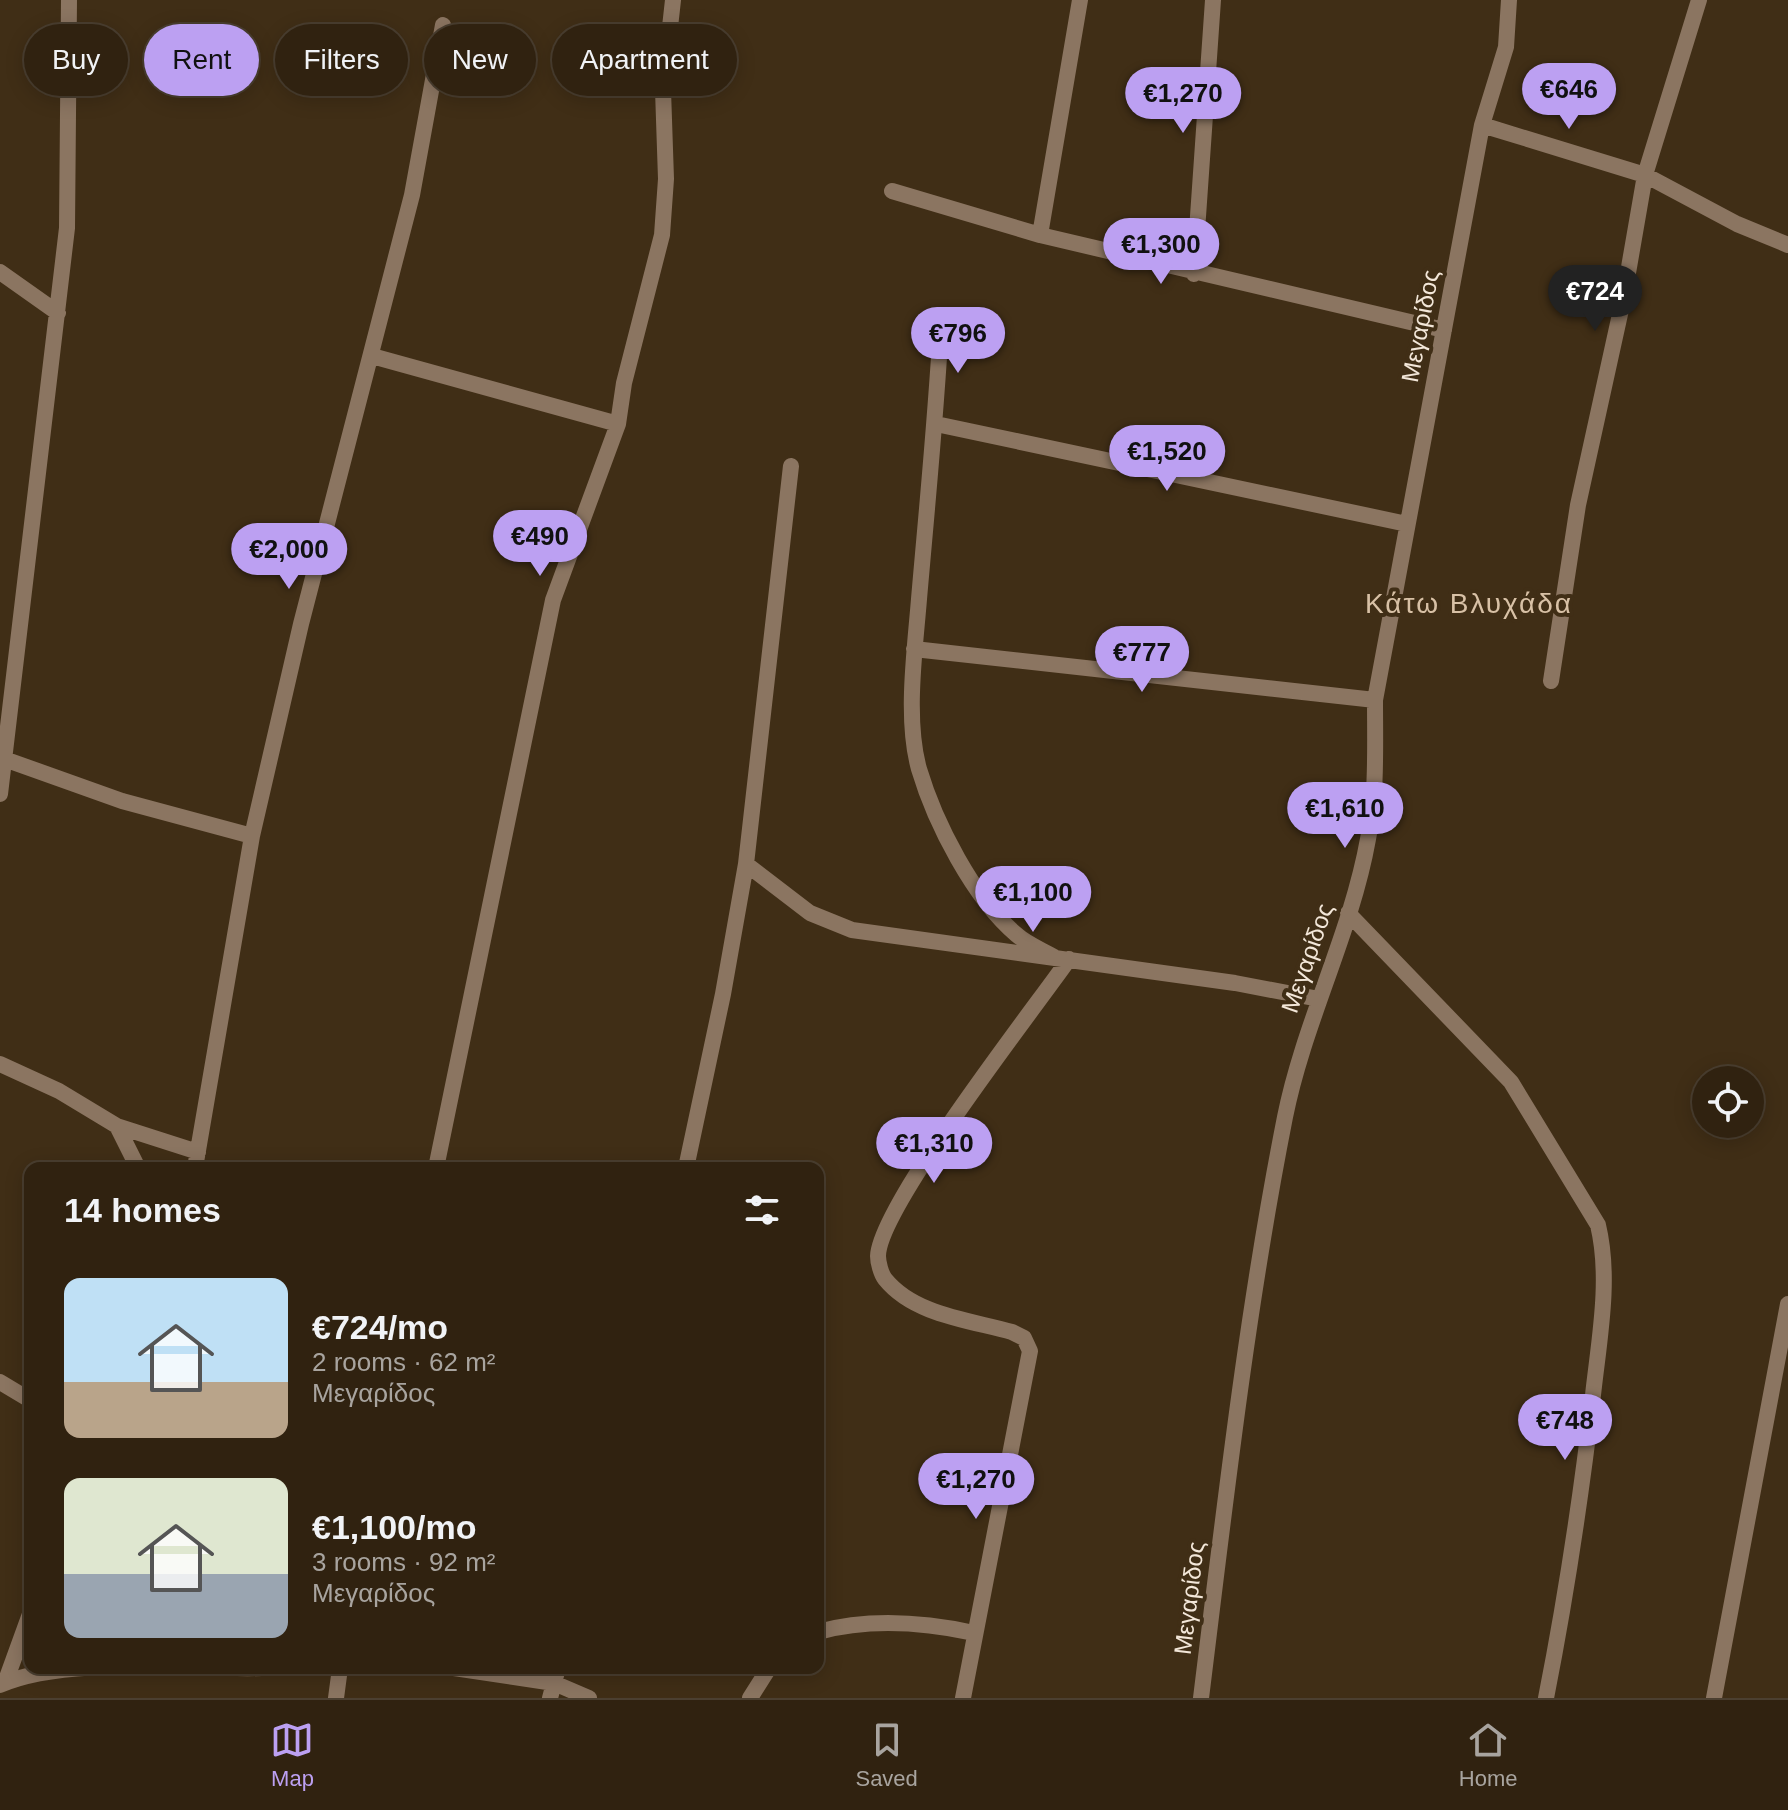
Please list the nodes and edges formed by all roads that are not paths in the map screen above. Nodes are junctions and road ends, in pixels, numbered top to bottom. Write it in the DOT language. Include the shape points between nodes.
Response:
graph roads {
  1 [pos="69,0"];
  2 [pos="673,0"];
  3 [pos="1080,0"];
  4 [pos="1213,0"];
  5 [pos="1509,0"];
  6 [pos="1699,0"];
  7 [pos="430,96"];
  8 [pos="1482,125"];
  9 [pos="1645,175"];
  10 [pos="892,191"];
  11 [pos="1040,235"];
  12 [pos="1788,245"];
  13 [pos="0,272"];
  14 [pos="1194,274"];
  15 [pos="58,313"];
  16 [pos="941,325"];
  17 [pos="1444,330"];
  18 [pos="372,356"];
  19 [pos="618,424"];
  20 [pos="936,424"];
  21 [pos="791,466"];
  22 [pos="1407,524"];
  23 [pos="914,649"];
  24 [pos="1551,681"];
  25 [pos="1375,700"];
  26 [pos="7,760"];
  27 [pos="0,794"];
  28 [pos="252,836"];
  29 [pos="746,864"];
  30 [pos="1348,913"];
  31 [pos="1062,958"];
  32 [pos="1319,999"];
  33 [pos="0,1064"];
  34 [pos="117,1126"];
  35 [pos="197,1160"];
  36 [pos="135,1162"];
  37 [pos="437,1162"];
  38 [pos="687,1162"];
  39 [pos="1788,1304"];
  40 [pos="0,1382"];
  41 [pos="24,1396"];
  42 [pos="24,1630"];
  43 [pos="824,1631"];
  44 [pos="974,1633"];
  45 [pos="40,1674"];
  46 [pos="339,1674"];
  47 [pos="494,1674"];
  48 [pos="765,1674"];
  49 [pos="554,1683"];
  50 [pos="3,1684"];
  51 [pos="336,1698"];
  52 [pos="589,1698"];
  53 [pos="750,1698"];
  54 [pos="963,1698"];
  55 [pos="1201,1698"];
  56 [pos="1546,1698"];
  57 [pos="1714,1698"];
  1 -- 15 [label="street" via="67,228"];
  2 -- 19 [label="street" via="663,90 662,235"];
  3 -- 11 [label="street"];
  4 -- 14 [label="street"];
  5 -- 8 [label="street, Μεγαρίδος" via="1506,47"];
  6 -- 9 [label="street"];
  7 -- 18 [label="street"];
  8 -- 9 [label="street"];
  8 -- 17 [label="street, Μεγαρίδος"];
  9 -- 12 [label="street"];
  9 -- 24 [label="street" via="1578,505"];
  10 -- 11 [label="street"];
  11 -- 14 [label="street"];
  13 -- 15 [label="street"];
  14 -- 17 [label="street"];
  15 -- 26 [label="street"];
  16 -- 20 [label="street"];
  17 -- 22 [label="street, Μεγαρίδος"];
  18 -- 19 [label="street"];
  18 -- 28 [label="street"];
  19 -- 37 [label="street" via="553,600"];
  20 -- 22 [label="street"];
  20 -- 23 [label="street"];
  21 -- 29 [label="street"];
  22 -- 25 [label="street, Μεγαρίδος"];
  23 -- 25 [label="street"];
  23 -- 31 [label="street" via="918,767 945,835 988,903 1018,936"];
  25 -- 30 [label="street, Μεγαρίδος" via="1369,838"];
  26 -- 27 [label="street"];
  26 -- 28 [label="street" via="122,801"];
  28 -- 35 [label="street"];
  29 -- 31 [label="street" via="810,913 852,930"];
  29 -- 38 [label="street"];
  30 -- 32 [label="street, Μεγαρίδος"];
  30 -- 56 [label="street" via="1511,1082 1598,1225 1604,1249 1597,1361 1579,1512"];
  31 -- 32 [label="street"];
  31 -- 44 [label="street" via="930,1152 877,1254 883,1277 913,1304 1012,1332 1024,1338 1030,1351"];
  32 -- 55 [label="street, Μεγαρίδος" via="1285,1117 1235,1426"];
  33 -- 34 [label="street"];
  34 -- 35 [label="street"];
  34 -- 36 [label="street"];
  39 -- 57 [label="street"];
  40 -- 41 [label="street"];
  42 -- 50 [label="street"];
  43 -- 44 [label="street" via="871,1623"];
  44 -- 54 [label="street"];
  45 -- 50 [label="street"];
  46 -- 51 [label="street"];
  47 -- 49 [label="street"];
  48 -- 53 [label="street"];
  49 -- 52 [label="street"];
}
